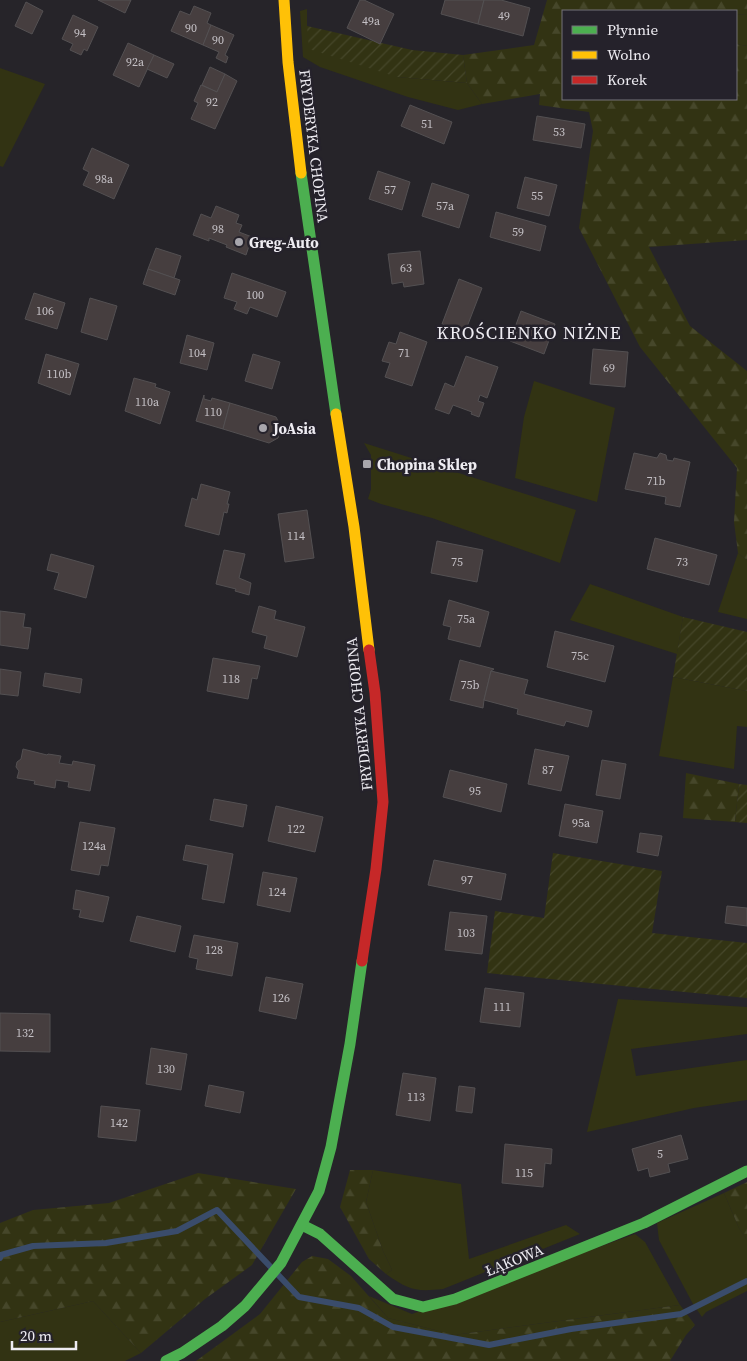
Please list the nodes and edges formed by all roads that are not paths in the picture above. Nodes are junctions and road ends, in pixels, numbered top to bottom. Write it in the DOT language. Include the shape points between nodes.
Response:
graph roads {
  1 [pos="284,0"];
  2 [pos="747,1170"];
  3 [pos="302,1225"];
  4 [pos="166,1361"];
  1 -- 3 [label="street, FRYDERYKA CHOPINA" via="302,179 354,526 375,693 383,802 366,948 333,1138 325,1172"];
  2 -- 3 [label="street, ŁĄKOWA" via="644,1223 455,1299 423,1307 393,1299 320,1234"];
  3 -- 4 [label="street, FRYDERYKA CHOPINA" via="281,1263 245,1306 222,1326"];
}
